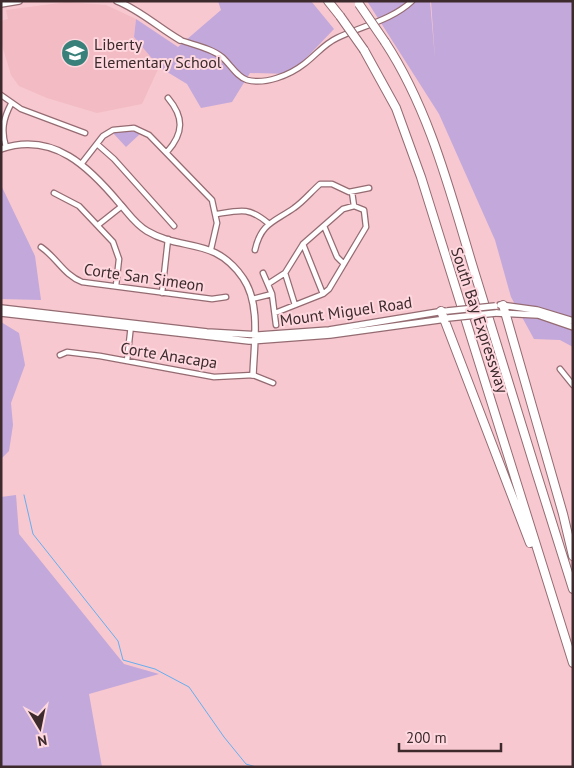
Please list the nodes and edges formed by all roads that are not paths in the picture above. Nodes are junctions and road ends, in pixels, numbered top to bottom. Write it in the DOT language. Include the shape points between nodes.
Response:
graph roads {
  1 [pos="18,1"];
  2 [pos="117,1"];
  3 [pos="328,1"];
  4 [pos="412,1"];
  5 [pos="358,3"];
  6 [pos="1,4"];
  7 [pos="180,40"];
  8 [pos="1,96"];
  9 [pos="168,98"];
  10 [pos="11,104"];
  11 [pos="86,133"];
  12 [pos="97,144"];
  13 [pos="4,148"];
  14 [pos="167,152"];
  15 [pos="82,163"];
  16 [pos="369,188"];
  17 [pos="352,192"];
  18 [pos="54,193"];
  19 [pos="122,206"];
  20 [pos="354,206"];
  21 [pos="217,214"];
  22 [pos="268,223"];
  23 [pos="98,225"];
  24 [pos="174,226"];
  25 [pos="324,226"];
  26 [pos="168,239"];
  27 [pos="303,244"];
  28 [pos="41,247"];
  29 [pos="210,249"];
  30 [pos="255,250"];
  31 [pos="344,264"];
  32 [pos="263,273"];
  33 [pos="285,273"];
  34 [pos="268,284"];
  35 [pos="116,286"];
  36 [pos="162,293"];
  37 [pos="272,294"];
  38 [pos="323,294"];
  39 [pos="226,297"];
  40 [pos="252,299"];
  41 [pos="295,305"];
  42 [pos="1,308"];
  43 [pos="501,308"];
  44 [pos="1,313"];
  45 [pos="275,313"];
  46 [pos="445,315"];
  47 [pos="573,321"];
  48 [pos="276,325"];
  49 [pos="131,326"];
  50 [pos="573,327"];
  51 [pos="254,338"];
  52 [pos="60,355"];
  53 [pos="127,361"];
  54 [pos="560,369"];
  55 [pos="253,374"];
  56 [pos="273,383"];
  57 [pos="573,385"];
  58 [pos="573,556"];
  59 [pos="573,589"];
  60 [pos="558,618"];
  61 [pos="573,663"];
  1 -- 6 [label="street"];
  2 -- 7 [label="street" via="131,6 156,27"];
  3 -- 60 [label="highway, South Bay Expressway, bridge" via="364,50 396,108 421,177"];
  4 -- 7 [label="street" via="395,14 336,38 300,67 260,81 243,79 222,57"];
  5 -- 59 [label="highway, South Bay Expressway, bridge" via="413,92 435,146"];
  8 -- 10 [label="street"];
  9 -- 14 [label="street" via="178,112 181,127 176,142"];
  10 -- 11 [label="street"];
  10 -- 13 [label="street" via="4,119"];
  12 -- 14 [label="street" via="110,132 130,128 149,135"];
  12 -- 15 [label="street"];
  12 -- 24 [label="street"];
  13 -- 15 [label="street" via="45,147"];
  14 -- 21 [label="street" via="207,193"];
  15 -- 19 [label="street"];
  16 -- 17 [label="street"];
  17 -- 20 [label="street"];
  17 -- 22 [label="street" via="332,184 320,184 294,208"];
  18 -- 23 [label="street" via="72,201"];
  19 -- 23 [label="street"];
  19 -- 26 [label="street" via="140,227"];
  20 -- 25 [label="street" via="342,210"];
  20 -- 31 [label="street" via="364,210 367,223"];
  21 -- 22 [label="street" via="251,211"];
  21 -- 29 [label="street" via="217,230"];
  22 -- 30 [label="street" via="258,238"];
  23 -- 35 [label="street" via="118,252"];
  25 -- 27 [label="street"];
  25 -- 31 [label="street" via="337,257"];
  26 -- 29 [label="street"];
  26 -- 36 [label="street"];
  27 -- 33 [label="street"];
  27 -- 38 [label="street"];
  28 -- 35 [label="street, Corte San Simeon" via="68,276"];
  29 -- 40 [label="street" via="231,262 244,279"];
  31 -- 38 [label="street"];
  32 -- 34 [label="street"];
  33 -- 34 [label="street"];
  33 -- 41 [label="street"];
  34 -- 37 [label="street"];
  35 -- 36 [label="street, Corte San Simeon"];
  36 -- 39 [label="street, Corte San Simeon" via="212,299"];
  37 -- 40 [label="street"];
  37 -- 45 [label="street"];
  38 -- 41 [label="street"];
  40 -- 51 [label="street"];
  41 -- 45 [label="street"];
  42 -- 49 [label="street, Mount Miguel Road"];
  43 -- 46 [label="street, Mount Miguel Road, bridge"];
  43 -- 46 [label="street, Mount Miguel Road, bridge" via="496,313"];
  43 -- 47 [label="street, Mount Miguel Road" via="545,312"];
  43 -- 50 [label="street, Mount Miguel Road" via="538,315"];
  43 -- 58 [label="highway"];
  44 -- 49 [label="street, Mount Miguel Road"];
  45 -- 48 [label="street"];
  46 -- 51 [label="street, Mount Miguel Road" via="322,336"];
  46 -- 60 [label="highway"];
  49 -- 51 [label="street, Mount Miguel Road"];
  49 -- 53 [label="street"];
  51 -- 55 [label="street"];
  52 -- 53 [label="street, Corte Anacapa" via="67,352"];
  53 -- 55 [label="street, Corte Anacapa" via="205,376"];
  54 -- 57 [label="street"];
  55 -- 56 [label="street, Corte Anacapa"];
  60 -- 61 [label="highway, South Bay Expressway"];
}
